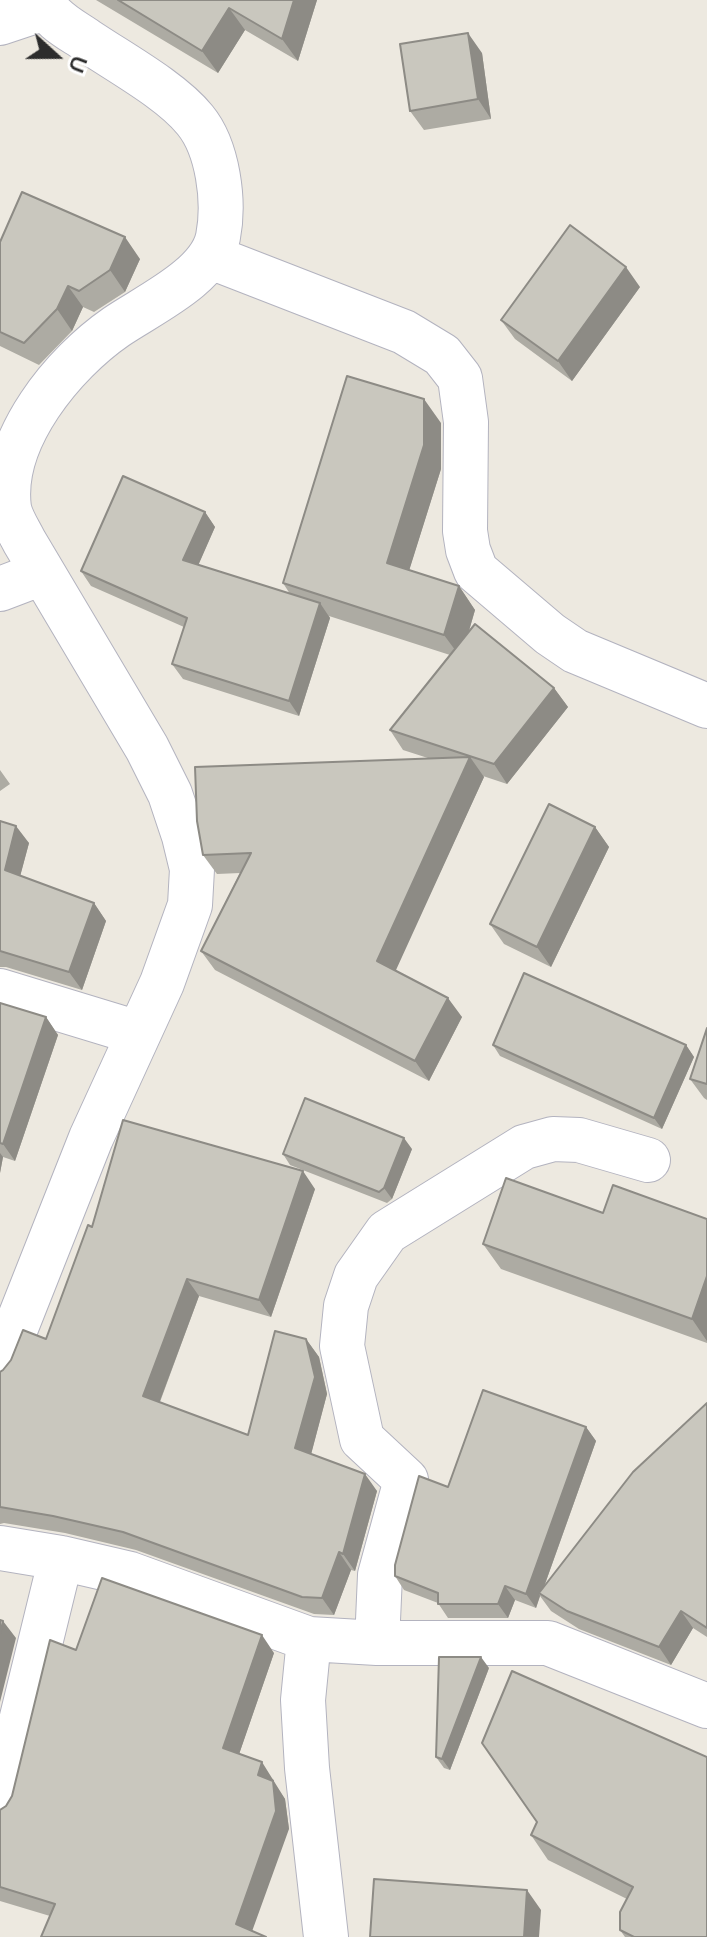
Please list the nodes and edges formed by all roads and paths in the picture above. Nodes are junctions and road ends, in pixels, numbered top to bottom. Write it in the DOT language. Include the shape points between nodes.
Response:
graph roads {
  1 [pos="44,4"];
  2 [pos="0,23"];
  3 [pos="211,257"];
  4 [pos="5,506"];
  5 [pos="42,573"];
  6 [pos="0,589"];
  7 [pos="707,706"];
  8 [pos="0,991"];
  9 [pos="138,1033"];
  10 [pos="648,1160"];
  11 [pos="0,1368"];
  12 [pos="0,1548"];
  13 [pos="61,1558"];
  14 [pos="309,1639"];
  15 [pos="377,1643"];
  16 [pos="707,1706"];
  17 [pos="0,1807"];
  18 [pos="326,1937"];
  1 -- 2 [label="street"];
  1 -- 3 [label="street" via="195,120 218,180 218,237"];
  3 -- 4 [label="street" via="111,331 43,398 16,452"];
  3 -- 7 [label="street" via="404,332 442,355 460,378 466,422 465,531 476,571 575,651"];
  4 -- 5 [label="street"];
  5 -- 6 [label="street"];
  5 -- 9 [label="street" via="147,748 170,794 192,869 190,905 180,936"];
  8 -- 9 [label="street"];
  9 -- 11 [label="street"];
  10 -- 15 [label="street" via="579,1140 553,1139 524,1147 387,1232 356,1276 342,1346 362,1439 406,1480 380,1575"];
  12 -- 13 [label="street"];
  13 -- 14 [label="street" via="130,1574"];
  13 -- 17 [label="street"];
  14 -- 15 [label="street"];
  14 -- 18 [label="street" via="303,1700"];
  15 -- 16 [label="street" via="548,1643"];
}
